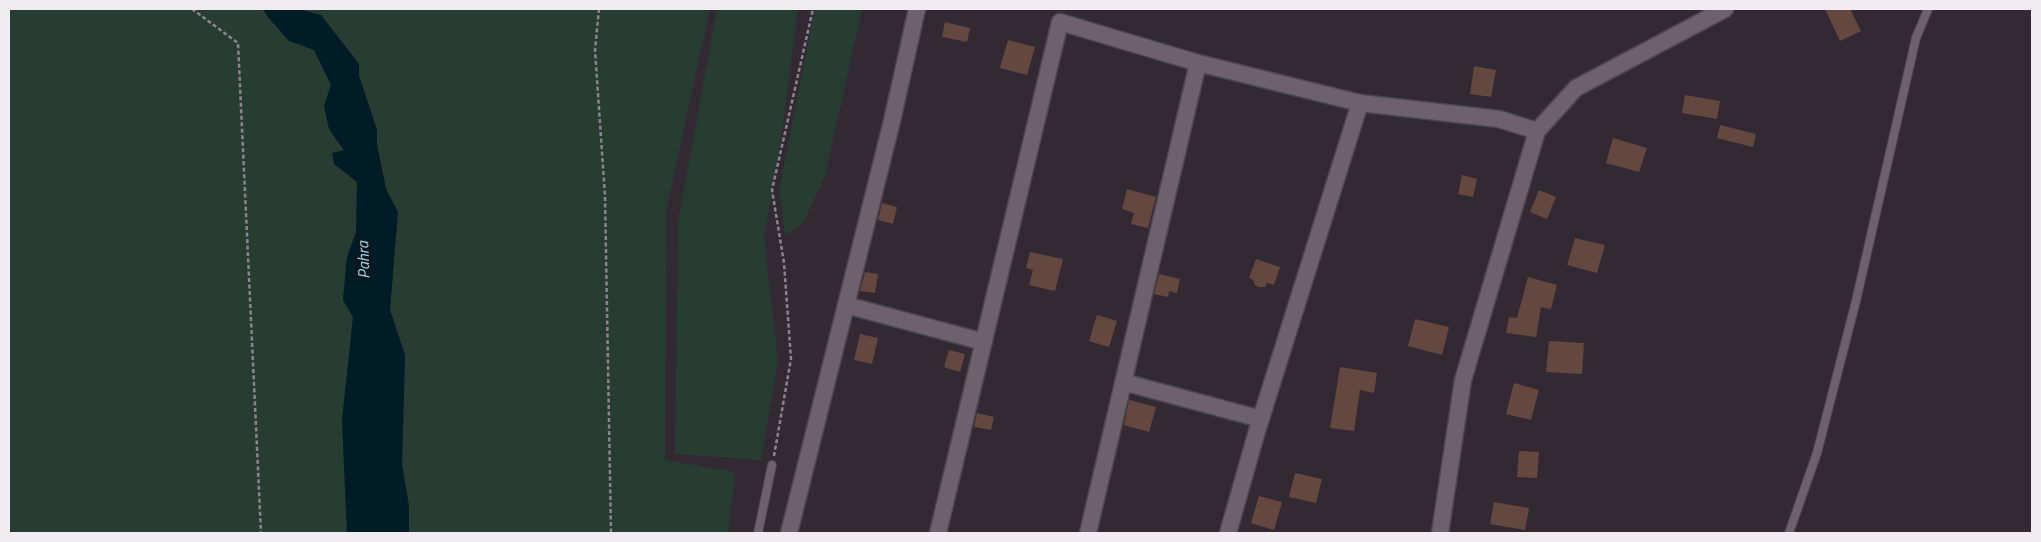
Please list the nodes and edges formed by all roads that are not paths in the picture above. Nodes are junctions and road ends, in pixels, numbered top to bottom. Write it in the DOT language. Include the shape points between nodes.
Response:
graph roads {
  1 [pos="917,9"];
  2 [pos="1725,9"];
  3 [pos="1928,9"];
  4 [pos="1198,63"];
  5 [pos="1360,103"];
  6 [pos="1537,131"];
  7 [pos="846,305"];
  8 [pos="984,342"];
  9 [pos="1123,382"];
  10 [pos="1261,419"];
  11 [pos="772,465"];
  12 [pos="758,533"];
  13 [pos="789,533"];
  14 [pos="938,533"];
  15 [pos="1088,533"];
  16 [pos="1228,533"];
  17 [pos="1440,533"];
  18 [pos="1789,533"];
  1 -- 7 [label="street"];
  2 -- 6 [label="street" via="1576,88"];
  3 -- 18 [label="lane" via="1916,38 1856,301 1817,453"];
  4 -- 5 [label="street"];
  4 -- 8 [label="street" via="1060,22"];
  4 -- 9 [label="street"];
  5 -- 6 [label="street" via="1499,118"];
  5 -- 10 [label="street"];
  6 -- 17 [label="street" via="1463,380"];
  7 -- 8 [label="street"];
  7 -- 13 [label="street"];
  8 -- 14 [label="street"];
  9 -- 10 [label="street"];
  9 -- 15 [label="street"];
  10 -- 16 [label="street"];
  11 -- 12 [label="lane"];
}
